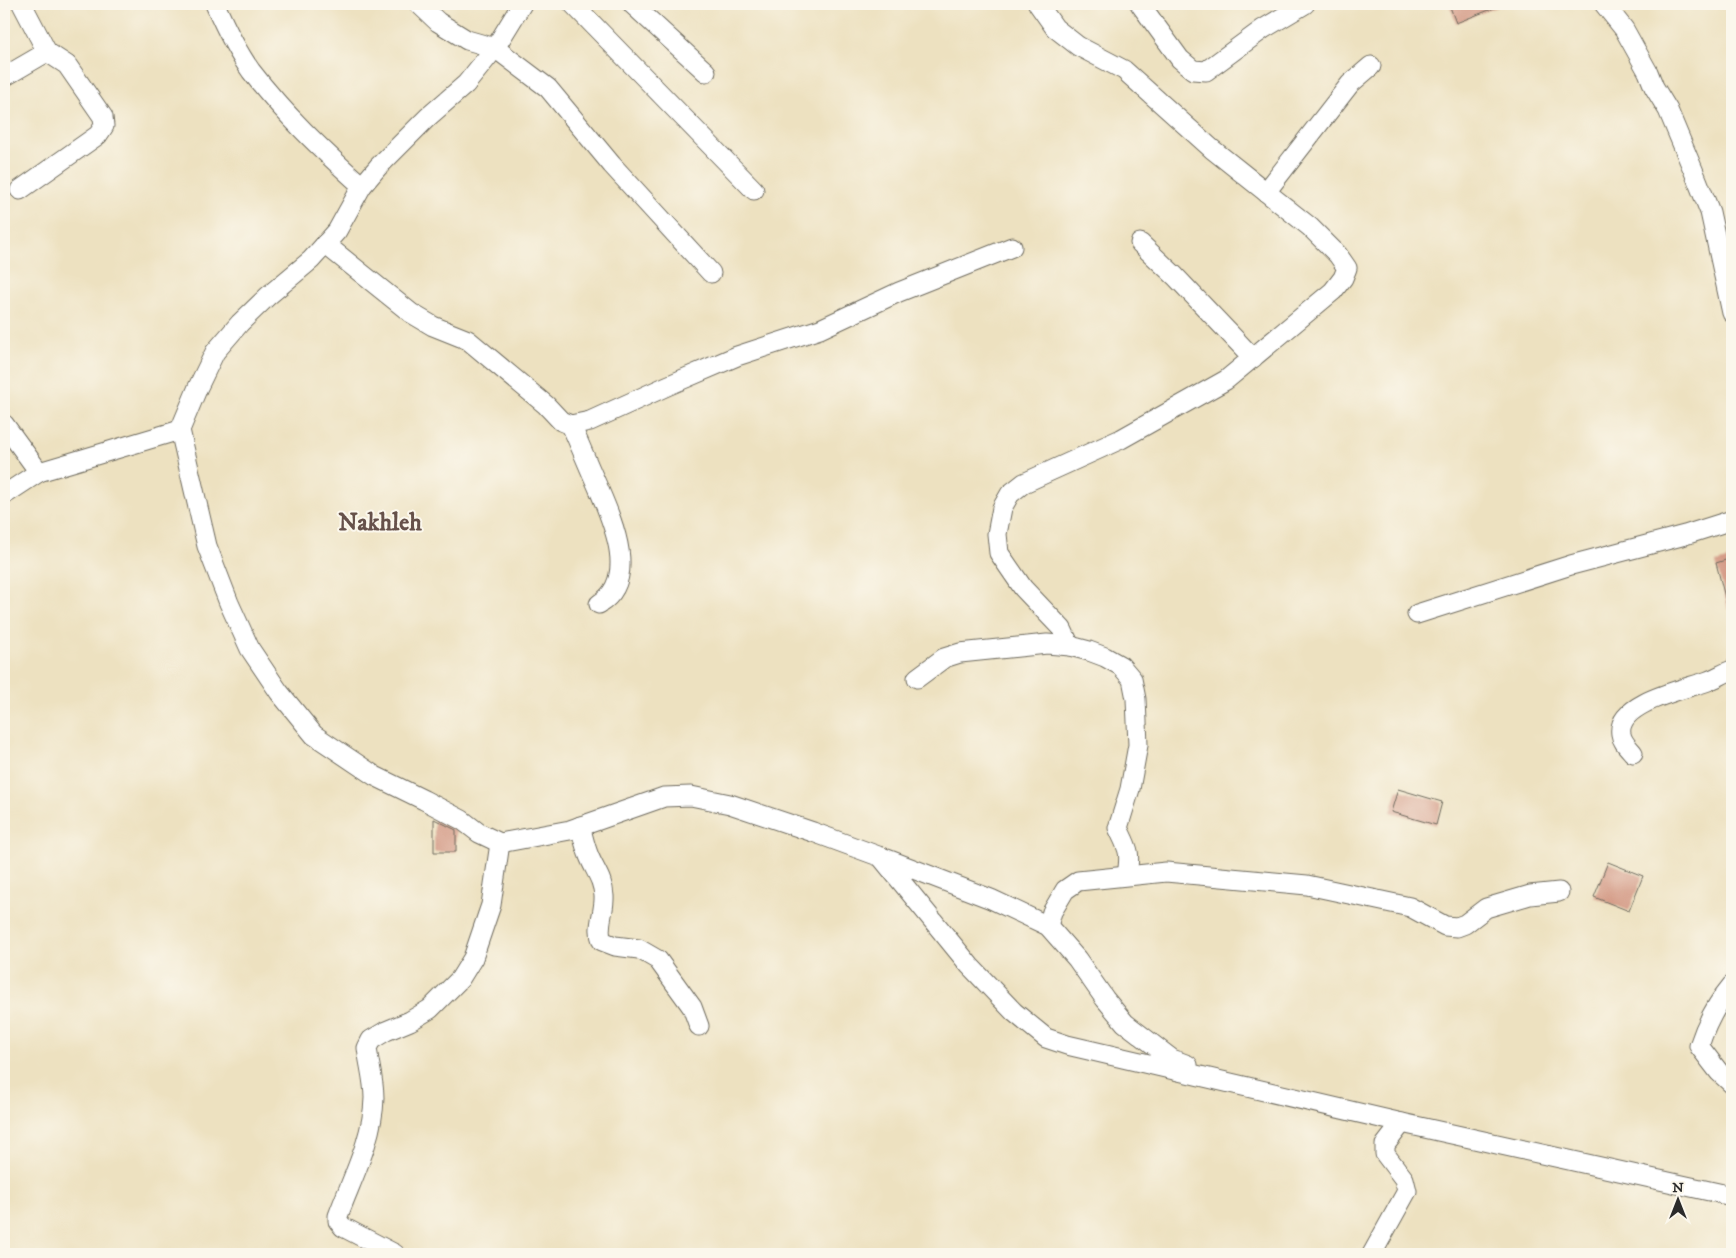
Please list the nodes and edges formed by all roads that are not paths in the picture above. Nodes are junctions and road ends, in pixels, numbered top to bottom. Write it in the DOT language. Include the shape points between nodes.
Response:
graph roads {
  1 [pos="22,4"];
  2 [pos="215,4"];
  3 [pos="419,4"];
  4 [pos="522,4"];
  5 [pos="573,4"];
  6 [pos="632,4"];
  7 [pos="1038,4"];
  8 [pos="1140,4"];
  9 [pos="1305,4"];
  10 [pos="1604,4"];
  11 [pos="495,48"];
  12 [pos="47,52"];
  13 [pos="1371,66"];
  14 [pos="706,72"];
  15 [pos="4,77"];
  16 [pos="362,186"];
  17 [pos="20,190"];
  18 [pos="754,190"];
  19 [pos="1266,192"];
  20 [pos="1140,243"];
  21 [pos="325,244"];
  22 [pos="1012,246"];
  23 [pos="711,272"];
  24 [pos="1732,313"];
  25 [pos="1253,358"];
  26 [pos="4,424"];
  27 [pos="571,425"];
  28 [pos="180,430"];
  29 [pos="39,472"];
  30 [pos="4,495"];
  31 [pos="1732,520"];
  32 [pos="599,604"];
  33 [pos="1417,614"];
  34 [pos="1070,646"];
  35 [pos="1732,670"];
  36 [pos="917,678"];
  37 [pos="1633,753"];
  38 [pos="580,826"];
  39 [pos="500,842"];
  40 [pos="881,857"];
  41 [pos="1127,875"];
  42 [pos="1559,892"];
  43 [pos="1048,926"];
  44 [pos="1732,985"];
  45 [pos="699,1026"];
  46 [pos="1222,1080"];
  47 [pos="1732,1084"];
  48 [pos="1402,1123"];
  49 [pos="1732,1196"];
  50 [pos="395,1254"];
  51 [pos="1372,1254"];
  1 -- 12 [label="street"];
  2 -- 16 [label="street" via="228,34 251,70 307,136"];
  3 -- 11 [label="street" via="438,22 467,40"];
  4 -- 11 [label="street"];
  5 -- 18 [label="street"];
  6 -- 14 [label="street"];
  7 -- 19 [label="street" via="1055,28 1078,46 1124,70 1212,150"];
  8 -- 9 [label="street" via="1180,59 1193,70 1206,71"];
  10 -- 24 [label="street" via="1624,29 1648,72 1691,163 1710,212"];
  11 -- 16 [label="street" via="466,84 399,145"];
  11 -- 23 [label="street" via="548,88 612,166"];
  12 -- 15 [label="street"];
  12 -- 17 [label="street" via="67,64 103,118 104,126 98,135"];
  13 -- 19 [label="street" via="1350,84"];
  16 -- 21 [label="street" via="337,231"];
  19 -- 25 [label="street" via="1310,227 1347,268 1333,291"];
  20 -- 25 [label="street"];
  21 -- 27 [label="street" via="411,312 433,326 468,340 561,421"];
  21 -- 28 [label="street" via="240,323 215,352"];
  22 -- 27 [label="street" via="899,292 820,329 737,356 590,421"];
  25 -- 34 [label="street" via="1226,380 1129,434 1024,483 1010,494 1002,508 997,534 999,553 1023,588 1062,629"];
  26 -- 29 [label="street"];
  27 -- 32 [label="street" via="611,519 620,554 616,584 608,598"];
  28 -- 29 [label="street"];
  28 -- 39 [label="street" via="207,546 250,649 279,692 314,735 375,776"];
  29 -- 30 [label="street"];
  31 -- 33 [label="street" via="1571,565"];
  34 -- 36 [label="street" via="1047,644 960,653 944,658"];
  34 -- 41 [label="street" via="1105,657 1121,666 1132,679 1138,746 1118,828 1130,858"];
  35 -- 37 [label="street" via="1641,704 1630,713 1621,732 1624,743"];
  38 -- 39 [label="street" via="553,834"];
  38 -- 40 [label="street" via="664,797 691,796 730,804"];
  38 -- 45 [label="street" via="589,856 602,881 603,916 598,933 602,941 639,949 658,960 692,1007"];
  39 -- 50 [label="street" via="491,905 473,958 460,979 430,1008 371,1040 366,1048 374,1096 373,1113 366,1144 338,1221 343,1227"];
  40 -- 43 [label="street" via="991,899"];
  40 -- 46 [label="street" via="970,966 1014,1012 1046,1038"];
  41 -- 42 [label="street" via="1166,872 1307,885 1410,907 1445,926 1457,928 1486,908 1530,895"];
  41 -- 43 [label="street" via="1078,881 1065,890"];
  43 -- 46 [label="street" via="1125,1023 1172,1059"];
  44 -- 47 [label="street" via="1704,1029 1699,1046"];
  46 -- 48 [label="street"];
  48 -- 49 [label="street"];
  48 -- 51 [label="street" via="1385,1145 1385,1154 1404,1179 1407,1191"];
}
